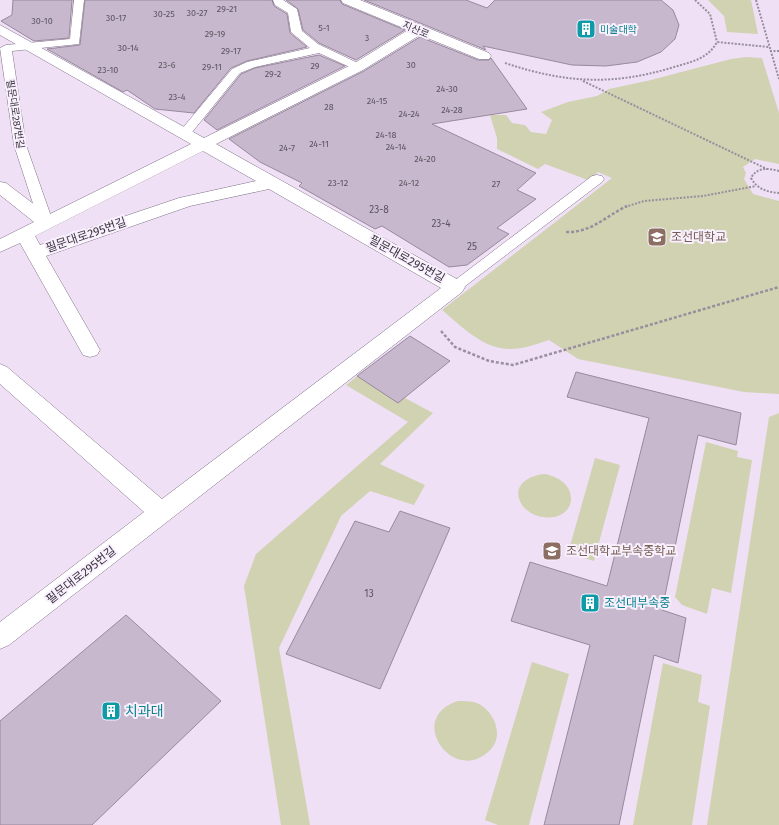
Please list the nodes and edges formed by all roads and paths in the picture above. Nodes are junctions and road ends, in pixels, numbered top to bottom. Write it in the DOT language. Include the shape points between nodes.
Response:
graph roads {
  1 [pos="79,0"];
  2 [pos="278,0"];
  3 [pos="348,0"];
  4 [pos="695,0"];
  5 [pos="756,0"];
  6 [pos="0,29"];
  7 [pos="418,30"];
  8 [pos="717,42"];
  9 [pos="28,45"];
  10 [pos="769,46"];
  11 [pos="321,49"];
  12 [pos="770,51"];
  13 [pos="779,51"];
  14 [pos="484,56"];
  15 [pos="358,67"];
  16 [pos="779,78"];
  17 [pos="582,80"];
  18 [pos="185,133"];
  19 [pos="203,144"];
  20 [pos="767,169"];
  21 [pos="779,171"];
  22 [pos="597,179"];
  23 [pos="272,183"];
  24 [pos="756,186"];
  25 [pos="0,187"];
  26 [pos="779,193"];
  27 [pos="46,222"];
  28 [pos="534,227"];
  29 [pos="25,233"];
  30 [pos="0,246"];
  31 [pos="35,253"];
  32 [pos="455,287"];
  33 [pos="779,287"];
  34 [pos="424,312"];
  35 [pos="90,350"];
  36 [pos="0,372"];
  37 [pos="161,513"];
  38 [pos="0,637"];
  1 -- 9 [label="lane" via="75,42"];
  2 -- 11 [label="lane" via="278,3 293,11 297,32"];
  3 -- 7 [label="street, 지산로"];
  4 -- 8 [label="path" via="710,14"];
  5 -- 10 [label="path"];
  6 -- 9 [label="street"];
  7 -- 14 [label="street, 지산로"];
  7 -- 15 [label="street"];
  8 -- 10 [label="path"];
  8 -- 17 [label="path" via="713,51 701,59 648,75 615,80"];
  9 -- 18 [label="street"];
  9 -- 27 [label="lane, 필문대로287번길" via="6,48 20,145"];
  10 -- 12 [label="path"];
  11 -- 15 [label="lane"];
  11 -- 18 [label="lane" via="251,64 236,71"];
  12 -- 13 [label="path"];
  12 -- 16 [label="path"];
  14 -- 17 [label="path" via="520,68"];
  15 -- 19 [label="street"];
  17 -- 20 [label="path"];
  18 -- 19 [label="street"];
  19 -- 23 [label="street"];
  19 -- 27 [label="street"];
  20 -- 21 [label="path"];
  20 -- 24 [label="path" via="752,174 751,178"];
  22 -- 28 [label="lane"];
  23 -- 31 [label="street, 필문대로295번길" via="185,202"];
  23 -- 32 [label="street, 필문대로295번길"];
  24 -- 26 [label="path"];
  24 -- 28 [label="path" via="695,198 637,202 615,212 591,229 576,233"];
  25 -- 27 [label="street"];
  27 -- 29 [label="street"];
  28 -- 32 [label="lane"];
  29 -- 30 [label="street"];
  29 -- 31 [label="street, 필문대로295번길"];
  31 -- 35 [label="street, 필문대로295번길"];
  32 -- 34 [label="street, 필문대로295번길"];
  33 -- 34 [label="path" via="513,365 489,361 455,347"];
  34 -- 37 [label="street, 필문대로295번길"];
  36 -- 37 [label="street"];
  37 -- 38 [label="street, 필문대로295번길"];
}
